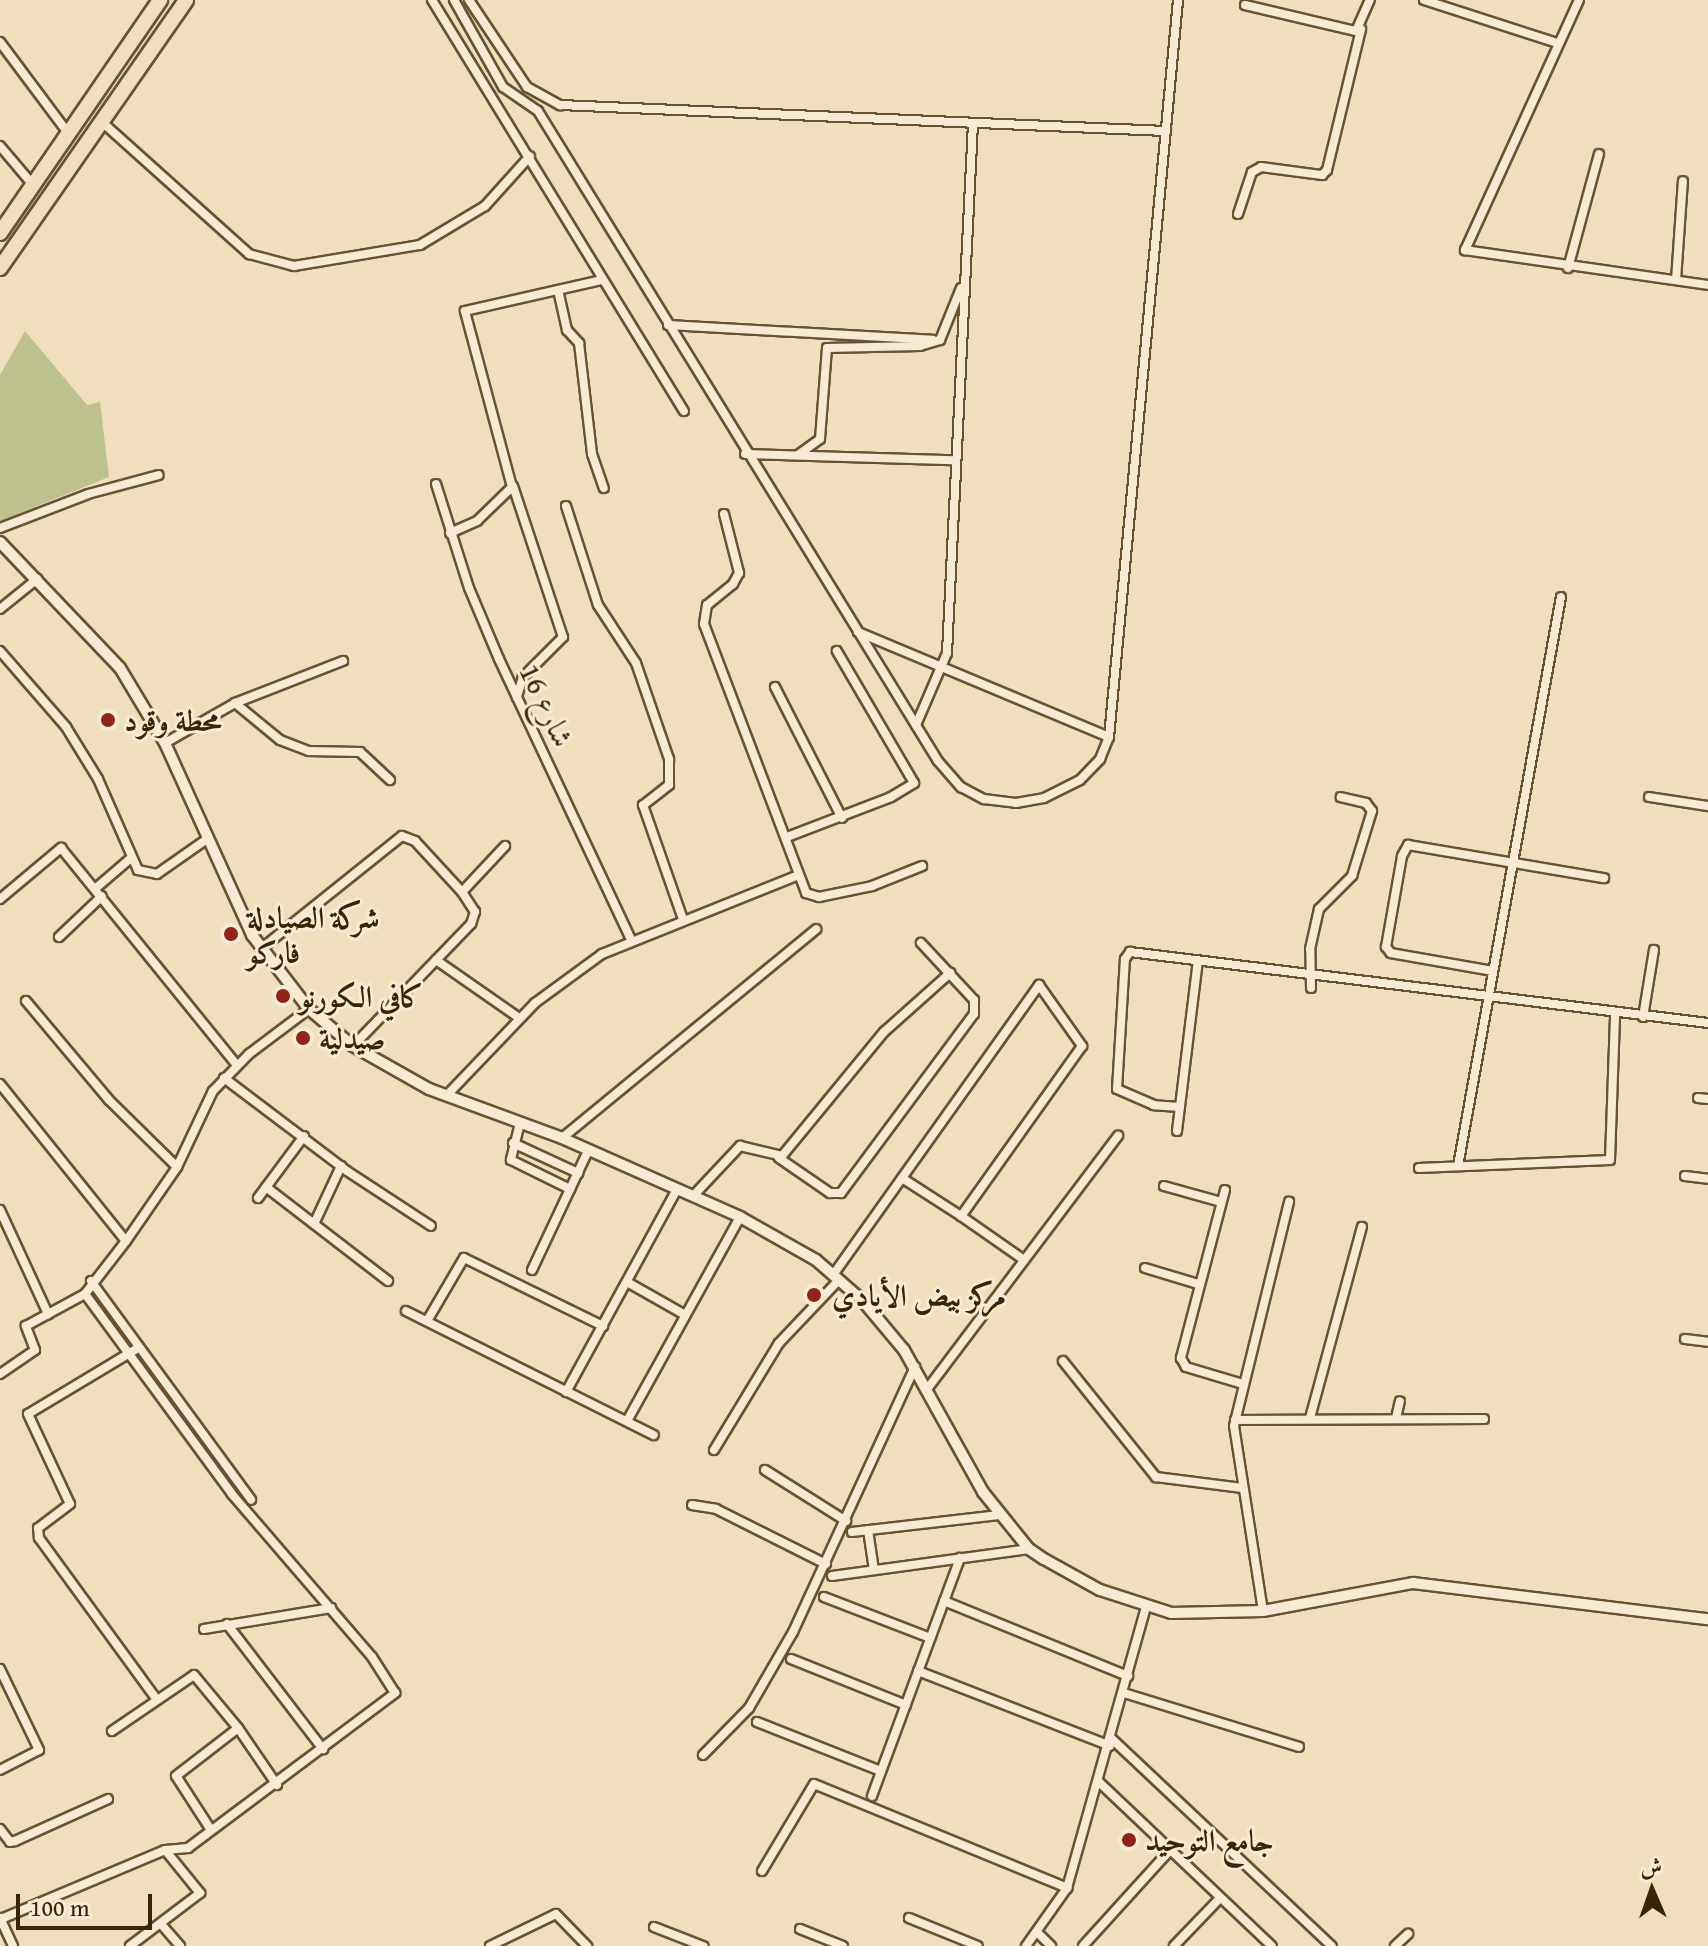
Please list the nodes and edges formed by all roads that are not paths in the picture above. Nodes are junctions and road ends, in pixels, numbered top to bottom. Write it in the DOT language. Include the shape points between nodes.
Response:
graph roads {
  1 [pos="160,0"];
  2 [pos="186,0"];
  3 [pos="432,0"];
  4 [pos="454,0"];
  5 [pos="469,0"];
  6 [pos="1178,0"];
  7 [pos="1370,0"];
  8 [pos="1424,0"];
  9 [pos="1579,0"];
  10 [pos="1436,2"];
  11 [pos="1245,5"];
  12 [pos="1361,29"];
  13 [pos="0,42"];
  14 [pos="1557,43"];
  15 [pos="102,122"];
  16 [pos="973,123"];
  17 [pos="1166,131"];
  18 [pos="68,133"];
  19 [pos="0,146"];
  20 [pos="1599,154"];
  21 [pos="530,156"];
  22 [pos="1683,181"];
  23 [pos="33,185"];
  24 [pos="1238,214"];
  25 [pos="0,233"];
  26 [pos="0,268"];
  27 [pos="1568,268"];
  28 [pos="964,279"];
  29 [pos="602,280"];
  30 [pos="1676,280"];
  31 [pos="1708,285"];
  32 [pos="558,290"];
  33 [pos="667,325"];
  34 [pos="940,340"];
  35 [pos="684,411"];
  36 [pos="745,454"];
  37 [pos="798,455"];
  38 [pos="953,460"];
  39 [pos="159,475"];
  40 [pos="512,483"];
  41 [pos="436,484"];
  42 [pos="604,488"];
  43 [pos="566,506"];
  44 [pos="724,514"];
  45 [pos="0,528"];
  46 [pos="450,533"];
  47 [pos="0,542"];
  48 [pos="37,579"];
  49 [pos="1561,597"];
  50 [pos="0,609"];
  51 [pos="858,631"];
  52 [pos="0,651"];
  53 [pos="837,651"];
  54 [pos="343,661"];
  55 [pos="943,667"];
  56 [pos="775,687"];
  57 [pos="517,698"];
  58 [pos="235,703"];
  59 [pos="916,725"];
  60 [pos="1109,737"];
  61 [pos="165,743"];
  62 [pos="390,780"];
  63 [pos="1341,797"];
  64 [pos="1649,797"];
  65 [pos="1708,806"];
  66 [pos="842,818"];
  67 [pos="787,837"];
  68 [pos="207,839"];
  69 [pos="505,846"];
  70 [pos="131,858"];
  71 [pos="1513,861"];
  72 [pos="922,866"];
  73 [pos="799,875"];
  74 [pos="1604,878"];
  75 [pos="99,892"];
  76 [pos="462,892"];
  77 [pos="0,899"];
  78 [pos="683,919"];
  79 [pos="816,929"];
  80 [pos="59,937"];
  81 [pos="631,940"];
  82 [pos="921,943"];
  83 [pos="262,948"];
  84 [pos="1654,950"];
  85 [pos="436,960"];
  86 [pos="1198,960"];
  87 [pos="1493,971"];
  88 [pos="950,973"];
  89 [pos="1311,973"];
  90 [pos="1311,988"];
  91 [pos="1490,996"];
  92 [pos="26,1001"];
  93 [pos="309,1009"];
  94 [pos="1615,1015"];
  95 [pos="1643,1017"];
  96 [pos="519,1018"];
  97 [pos="1708,1023"];
  98 [pos="353,1046"];
  99 [pos="237,1065"];
  100 [pos="224,1078"];
  101 [pos="0,1084"];
  102 [pos="448,1094"];
  103 [pos="1180,1107"];
  104 [pos="520,1123"];
  105 [pos="1177,1131"];
  106 [pos="304,1136"];
  107 [pos="1118,1136"];
  108 [pos="562,1138"];
  109 [pos="513,1143"];
  110 [pos="588,1151"];
  111 [pos="779,1158"];
  112 [pos="341,1166"];
  113 [pos="1458,1166"];
  114 [pos="177,1167"];
  115 [pos="1419,1168"];
  116 [pos="578,1173"];
  117 [pos="1685,1176"];
  118 [pos="902,1178"];
  119 [pos="1708,1179"];
  120 [pos="1164,1186"];
  121 [pos="266,1187"];
  122 [pos="570,1189"];
  123 [pos="677,1189"];
  124 [pos="1225,1190"];
  125 [pos="693,1196"];
  126 [pos="258,1198"];
  127 [pos="1221,1202"];
  128 [pos="1289,1202"];
  129 [pos="0,1210"];
  130 [pos="961,1216"];
  131 [pos="740,1217"];
  132 [pos="314,1224"];
  133 [pos="431,1226"];
  134 [pos="1362,1227"];
  135 [pos="126,1241"];
  136 [pos="1024,1260"];
  137 [pos="1145,1268"];
  138 [pos="532,1270"];
  139 [pos="836,1277"];
  140 [pos="91,1281"];
  141 [pos="388,1281"];
  142 [pos="627,1282"];
  143 [pos="1198,1284"];
  144 [pos="85,1294"];
  145 [pos="406,1311"];
  146 [pos="48,1314"];
  147 [pos="685,1315"];
  148 [pos="427,1321"];
  149 [pos="603,1326"];
  150 [pos="1685,1339"];
  151 [pos="1708,1342"];
  152 [pos="138,1348"];
  153 [pos="127,1354"];
  154 [pos="1063,1361"];
  155 [pos="916,1367"];
  156 [pos="0,1374"];
  157 [pos="1243,1384"];
  158 [pos="928,1388"];
  159 [pos="566,1392"];
  160 [pos="1400,1401"];
  161 [pos="1310,1418"];
  162 [pos="1396,1418"];
  163 [pos="1484,1419"];
  164 [pos="1235,1420"];
  165 [pos="627,1421"];
  166 [pos="654,1435"];
  167 [pos="714,1450"];
  168 [pos="765,1470"];
  169 [pos="1242,1488"];
  170 [pos="251,1500"];
  171 [pos="692,1505"];
  172 [pos="999,1515"];
  173 [pos="846,1521"];
  174 [pos="868,1530"];
  175 [pos="852,1532"];
  176 [pos="1029,1549"];
  177 [pos="960,1558"];
  178 [pos="826,1564"];
  179 [pos="874,1570"];
  180 [pos="832,1576"];
  181 [pos="824,1597"];
  182 [pos="944,1601"];
  183 [pos="1146,1607"];
  184 [pos="331,1608"];
  185 [pos="1263,1611"];
  186 [pos="1708,1619"];
  187 [pos="227,1624"];
  188 [pos="204,1629"];
  189 [pos="930,1638"];
  190 [pos="791,1659"];
  191 [pos="0,1669"];
  192 [pos="918,1671"];
  193 [pos="1128,1676"];
  194 [pos="1124,1693"];
  195 [pos="157,1700"];
  196 [pos="906,1705"];
  197 [pos="757,1722"];
  198 [pos="238,1728"];
  199 [pos="112,1731"];
  200 [pos="1111,1742"];
  201 [pos="1299,1747"];
  202 [pos="323,1749"];
  203 [pos="703,1755"];
  204 [pos="0,1770"];
  205 [pos="881,1771"];
  206 [pos="1099,1782"];
  207 [pos="277,1785"];
  208 [pos="872,1796"];
  209 [pos="108,1799"];
  210 [pos="0,1829"];
  211 [pos="211,1830"];
  212 [pos="165,1850"];
  213 [pos="1170,1850"];
  214 [pos="762,1871"];
  215 [pos="1067,1888"];
  216 [pos="1219,1899"];
  217 [pos="909,1918"];
  218 [pos="0,1919"];
  219 [pos="161,1924"];
  220 [pos="654,1927"];
  221 [pos="800,1929"];
  222 [pos="1037,1932"];
  223 [pos="1408,1934"];
  224 [pos="1267,1944"];
  225 [pos="13,1946"];
  226 [pos="130,1946"];
  227 [pos="180,1946"];
  228 [pos="490,1946"];
  229 [pos="587,1946"];
  230 [pos="703,1946"];
  231 [pos="843,1946"];
  232 [pos="978,1946"];
  233 [pos="1026,1946"];
  234 [pos="1051,1946"];
  235 [pos="1083,1946"];
  236 [pos="1174,1946"];
  237 [pos="1332,1946"];
  238 [pos="1395,1946"];
  1 -- 18 [label="highway"];
  2 -- 15 [label="highway"];
  3 -- 21 [label="street"];
  4 -- 33 [label="street" via="503,87 538,111"];
  5 -- 16 [label="street" via="527,87 560,105"];
  6 -- 17 [label="street"];
  7 -- 12 [label="street"];
  8 -- 10 [label="street"];
  9 -- 14 [label="street"];
  10 -- 14 [label="street"];
  11 -- 12 [label="street" via="1350,31"];
  12 -- 24 [label="street" via="1327,170 1322,175 1261,167 1252,172"];
  13 -- 18 [label="street"];
  14 -- 27 [label="street" via="1465,250"];
  15 -- 21 [label="street" via="249,254 294,266 420,245 485,206"];
  15 -- 26 [label="highway"];
  16 -- 17 [label="street"];
  16 -- 28 [label="street"];
  17 -- 60 [label="street"];
  18 -- 23 [label="highway"];
  19 -- 23 [label="street"];
  20 -- 27 [label="street"];
  21 -- 29 [label="street"];
  22 -- 30 [label="street"];
  23 -- 25 [label="highway"];
  27 -- 30 [label="street"];
  28 -- 34 [label="street"];
  28 -- 38 [label="street"];
  29 -- 32 [label="street"];
  29 -- 35 [label="street"];
  30 -- 31 [label="street"];
  32 -- 40 [label="street" via="465,311"];
  32 -- 42 [label="street" via="567,330 579,343 592,454"];
  33 -- 34 [label="street"];
  33 -- 36 [label="street"];
  34 -- 37 [label="street" via="920,346 827,348 820,439"];
  36 -- 37 [label="street"];
  36 -- 51 [label="street"];
  37 -- 38 [label="street"];
  38 -- 55 [label="street"];
  39 -- 45 [label="street" via="88,494"];
  40 -- 46 [label="street" via="511,490 477,521"];
  40 -- 57 [label="street" via="563,637 523,677"];
  41 -- 46 [label="street, شارع 16"];
  43 -- 78 [label="street" via="598,605 636,663 669,759 669,785 643,805"];
  44 -- 67 [label="street" via="739,573 707,605 704,624"];
  46 -- 57 [label="street, شارع 16"];
  47 -- 48 [label="street"];
  48 -- 50 [label="street"];
  48 -- 61 [label="street" via="120,668"];
  49 -- 71 [label="street"];
  51 -- 55 [label="street"];
  51 -- 59 [label="street"];
  52 -- 70 [label="street" via="66,727 98,779"];
  53 -- 66 [label="street" via="914,783"];
  54 -- 58 [label="street"];
  55 -- 59 [label="street"];
  55 -- 60 [label="street"];
  56 -- 66 [label="street"];
  57 -- 81 [label="street, شارع 16"];
  58 -- 61 [label="street"];
  58 -- 62 [label="street" via="280,740 309,751 360,752"];
  59 -- 60 [label="street" via="961,787 984,799 1016,803 1044,798 1080,780 1100,759"];
  61 -- 68 [label="street"];
  63 -- 89 [label="street" via="1366,803 1372,811 1352,876 1319,909"];
  64 -- 65 [label="street"];
  66 -- 67 [label="street"];
  67 -- 73 [label="street"];
  68 -- 70 [label="street" via="152,875 138,870"];
  68 -- 83 [label="street"];
  69 -- 76 [label="street"];
  70 -- 75 [label="street"];
  71 -- 74 [label="street"];
  71 -- 87 [label="street"];
  71 -- 87 [label="street" via="1408,845 1386,939 1391,953"];
  72 -- 73 [label="street" via="872,886 815,897 806,893"];
  73 -- 78 [label="street"];
  75 -- 77 [label="street" via="58,847"];
  75 -- 80 [label="street"];
  75 -- 99 [label="street"];
  76 -- 83 [label="street" via="411,838 402,836"];
  76 -- 85 [label="street" via="476,917"];
  78 -- 81 [label="street"];
  79 -- 108 [label="street"];
  81 -- 96 [label="street" via="567,977"];
  82 -- 88 [label="street"];
  83 -- 93 [label="street"];
  84 -- 95 [label="street"];
  85 -- 96 [label="street"];
  85 -- 98 [label="street"];
  86 -- 89 [label="street"];
  86 -- 103 [label="street"];
  86 -- 103 [label="street" via="1136,951 1125,959 1117,1089 1154,1105"];
  87 -- 91 [label="street"];
  88 -- 111 [label="street" via="884,1032"];
  88 -- 111 [label="street" via="974,1000 974,1014 855,1179 841,1193 830,1193"];
  89 -- 90 [label="street"];
  89 -- 91 [label="street"];
  91 -- 94 [label="street"];
  91 -- 113 [label="street"];
  92 -- 114 [label="street" via="109,1100"];
  93 -- 98 [label="street"];
  93 -- 99 [label="street"];
  94 -- 95 [label="street"];
  94 -- 113 [label="street" via="1610,1160"];
  95 -- 97 [label="street"];
  96 -- 102 [label="street"];
  98 -- 102 [label="street"];
  99 -- 100 [label="street"];
  100 -- 106 [label="street"];
  100 -- 114 [label="street"];
  101 -- 135 [label="street"];
  102 -- 104 [label="street"];
  103 -- 105 [label="street"];
  104 -- 108 [label="street"];
  104 -- 109 [label="street"];
  106 -- 112 [label="street"];
  106 -- 121 [label="street"];
  107 -- 136 [label="street"];
  108 -- 110 [label="street"];
  109 -- 116 [label="street"];
  109 -- 122 [label="street" via="511,1160"];
  110 -- 116 [label="street"];
  110 -- 123 [label="street"];
  111 -- 125 [label="street" via="740,1146"];
  112 -- 132 [label="street"];
  112 -- 133 [label="street"];
  113 -- 115 [label="street"];
  114 -- 135 [label="street"];
  116 -- 122 [label="street"];
  117 -- 119 [label="street"];
  118 -- 130 [label="street"];
  118 -- 130 [label="street" via="1039,985 1082,1046"];
  118 -- 139 [label="street"];
  120 -- 127 [label="street"];
  121 -- 126 [label="street"];
  121 -- 132 [label="street"];
  122 -- 138 [label="street"];
  123 -- 125 [label="street"];
  123 -- 142 [label="street"];
  124 -- 127 [label="street"];
  125 -- 131 [label="street"];
  127 -- 143 [label="street"];
  128 -- 157 [label="street"];
  129 -- 146 [label="street"];
  130 -- 136 [label="street"];
  131 -- 139 [label="street" via="782,1238"];
  131 -- 147 [label="street"];
  132 -- 141 [label="street"];
  134 -- 161 [label="street"];
  135 -- 140 [label="street"];
  136 -- 158 [label="street"];
  137 -- 143 [label="street"];
  139 -- 155 [label="street"];
  139 -- 167 [label="street" via="761,1367"];
  140 -- 144 [label="street"];
  140 -- 152 [label="street"];
  142 -- 147 [label="street"];
  142 -- 149 [label="street"];
  143 -- 157 [label="street" via="1182,1362"];
  144 -- 146 [label="street"];
  144 -- 153 [label="street"];
  145 -- 148 [label="street"];
  146 -- 156 [label="street" via="26,1326 34,1342 31,1356"];
  147 -- 165 [label="street"];
  148 -- 149 [label="street" via="464,1258"];
  148 -- 159 [label="street"];
  149 -- 159 [label="street"];
  150 -- 151 [label="street"];
  152 -- 153 [label="street"];
  152 -- 170 [label="street"];
  153 -- 184 [label="street" via="232,1494"];
  153 -- 195 [label="street" via="28,1414 70,1504 37,1532"];
  154 -- 169 [label="street" via="1156,1477"];
  155 -- 158 [label="street"];
  155 -- 173 [label="street"];
  157 -- 164 [label="street"];
  158 -- 172 [label="street"];
  159 -- 165 [label="street"];
  160 -- 162 [label="street"];
  161 -- 162 [label="street"];
  161 -- 164 [label="street"];
  162 -- 163 [label="street"];
  164 -- 169 [label="street"];
  165 -- 166 [label="street"];
  168 -- 173 [label="street"];
  169 -- 185 [label="street"];
  171 -- 178 [label="street" via="716,1509"];
  172 -- 174 [label="street"];
  172 -- 176 [label="street"];
  173 -- 178 [label="street"];
  174 -- 175 [label="street"];
  174 -- 179 [label="street"];
  176 -- 177 [label="street"];
  176 -- 183 [label="street" via="1100,1590"];
  177 -- 179 [label="street"];
  177 -- 182 [label="street"];
  178 -- 203 [label="street" via="761,1689"];
  179 -- 180 [label="street"];
  181 -- 189 [label="street"];
  182 -- 189 [label="street"];
  182 -- 193 [label="street"];
  183 -- 185 [label="street" via="1189,1615"];
  183 -- 193 [label="street"];
  184 -- 187 [label="street"];
  184 -- 202 [label="street" via="395,1693"];
  185 -- 186 [label="street" via="1413,1583"];
  187 -- 188 [label="street"];
  187 -- 202 [label="street"];
  189 -- 192 [label="street"];
  190 -- 196 [label="street"];
  191 -- 204 [label="street" via="39,1750"];
  192 -- 196 [label="street"];
  192 -- 200 [label="street"];
  193 -- 194 [label="street"];
  194 -- 200 [label="street"];
  194 -- 201 [label="street"];
  195 -- 198 [label="street" via="194,1675"];
  195 -- 199 [label="street"];
  196 -- 205 [label="street"];
  197 -- 205 [label="street"];
  198 -- 207 [label="street"];
  198 -- 211 [label="street" via="175,1779"];
  200 -- 206 [label="street"];
  200 -- 237 [label="street"];
  202 -- 207 [label="street"];
  205 -- 208 [label="street"];
  206 -- 213 [label="street"];
  206 -- 215 [label="street"];
  207 -- 211 [label="street"];
  209 -- 210 [label="street" via="15,1841"];
  211 -- 212 [label="street" via="188,1848"];
  212 -- 218 [label="street"];
  212 -- 219 [label="street" via="200,1893"];
  213 -- 216 [label="street"];
  213 -- 235 [label="street"];
  214 -- 215 [label="street" via="814,1784"];
  215 -- 222 [label="street"];
  216 -- 224 [label="street"];
  216 -- 236 [label="street"];
  217 -- 232 [label="street"];
  218 -- 225 [label="street"];
  219 -- 226 [label="street"];
  219 -- 227 [label="street"];
  220 -- 230 [label="street"];
  221 -- 231 [label="street"];
  222 -- 233 [label="street"];
  222 -- 234 [label="street"];
  223 -- 238 [label="street"];
  228 -- 229 [label="street" via="556,1914"];
}
